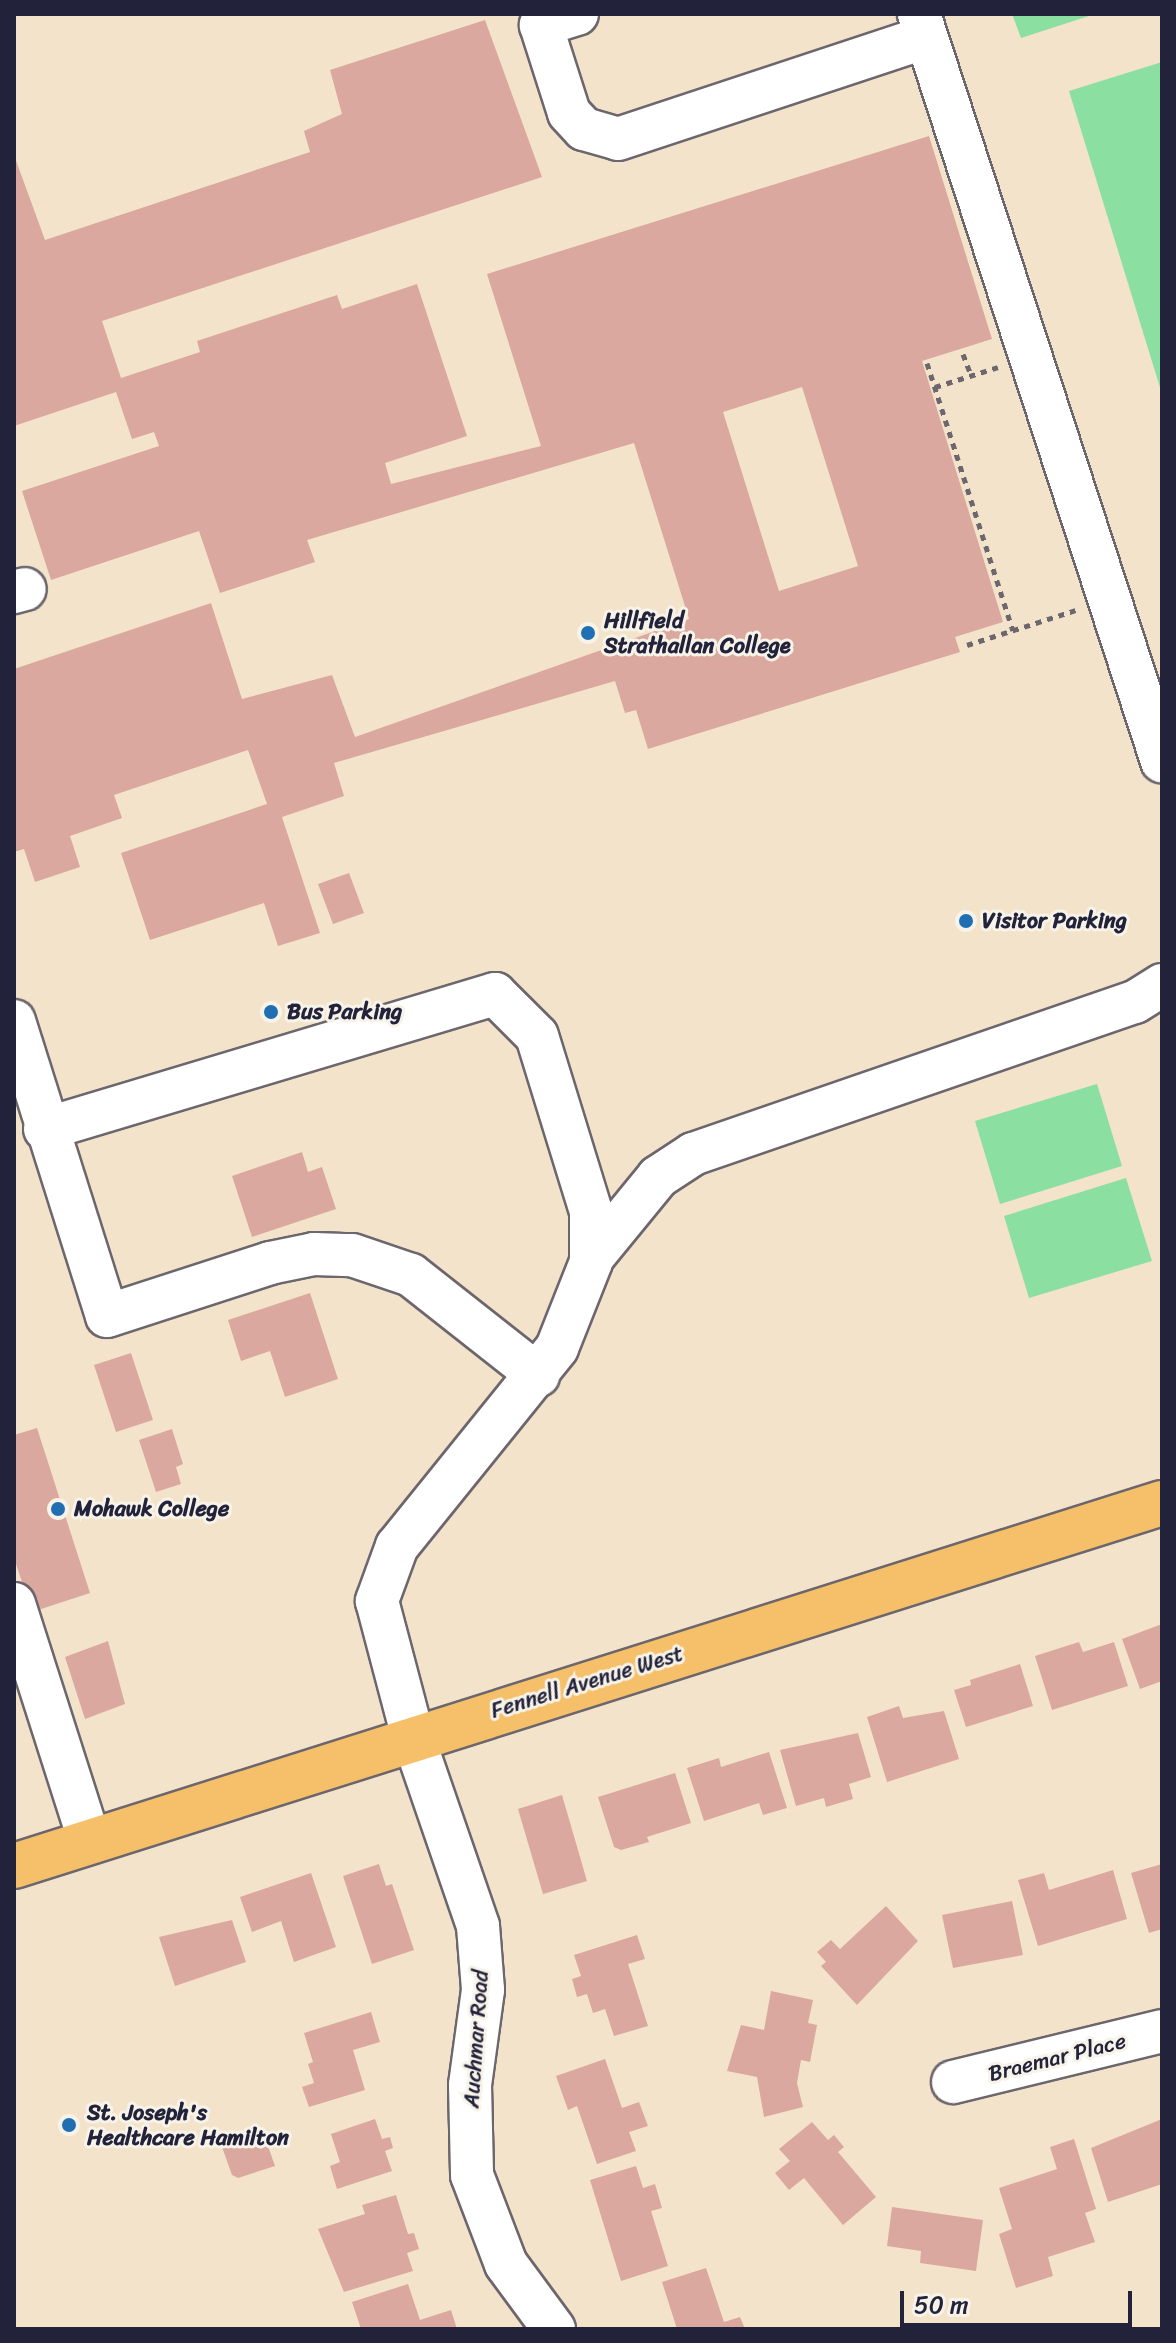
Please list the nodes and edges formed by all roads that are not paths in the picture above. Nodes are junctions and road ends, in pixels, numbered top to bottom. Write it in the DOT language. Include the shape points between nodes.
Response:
graph roads {
  1 [pos="577,14"];
  2 [pos="922,26"];
  3 [pos="1162,761"];
  4 [pos="1162,985"];
  5 [pos="14,1021"];
  6 [pos="45,1129"];
  7 [pos="591,1259"];
  8 [pos="538,1375"];
  9 [pos="1162,1503"];
  10 [pos="14,1604"];
  11 [pos="413,1737"];
  12 [pos="90,1842"];
  13 [pos="14,1866"];
  14 [pos="1162,2031"];
  15 [pos="953,2082"];
  16 [pos="554,2329"];
  1 -- 2 [label="street" via="541,25 569,113 584,129 618,139"];
  2 -- 3 [label="street"];
  4 -- 7 [label="street" via="1135,1002 693,1154 658,1177"];
  5 -- 6 [label="street"];
  6 -- 7 [label="street" via="495,994 537,1036 591,1211"];
  6 -- 8 [label="street" via="107,1316 270,1263 314,1254 352,1255 411,1275"];
  7 -- 8 [label="street, Auchmar Road" via="571,1323"];
  8 -- 11 [label="street, Auchmar Road" via="397,1546 382,1574 380,1620"];
  9 -- 11 [label="main road, Fennell Avenue West"];
  10 -- 12 [label="street"];
  11 -- 12 [label="main road, Fennell Avenue West"];
  11 -- 16 [label="street, Auchmar Road" via="478,1926 483,1990 470,2085 472,2175 506,2264"];
  12 -- 13 [label="main road, Fennell Avenue West"];
  14 -- 15 [label="street, Braemar Place"];
}
